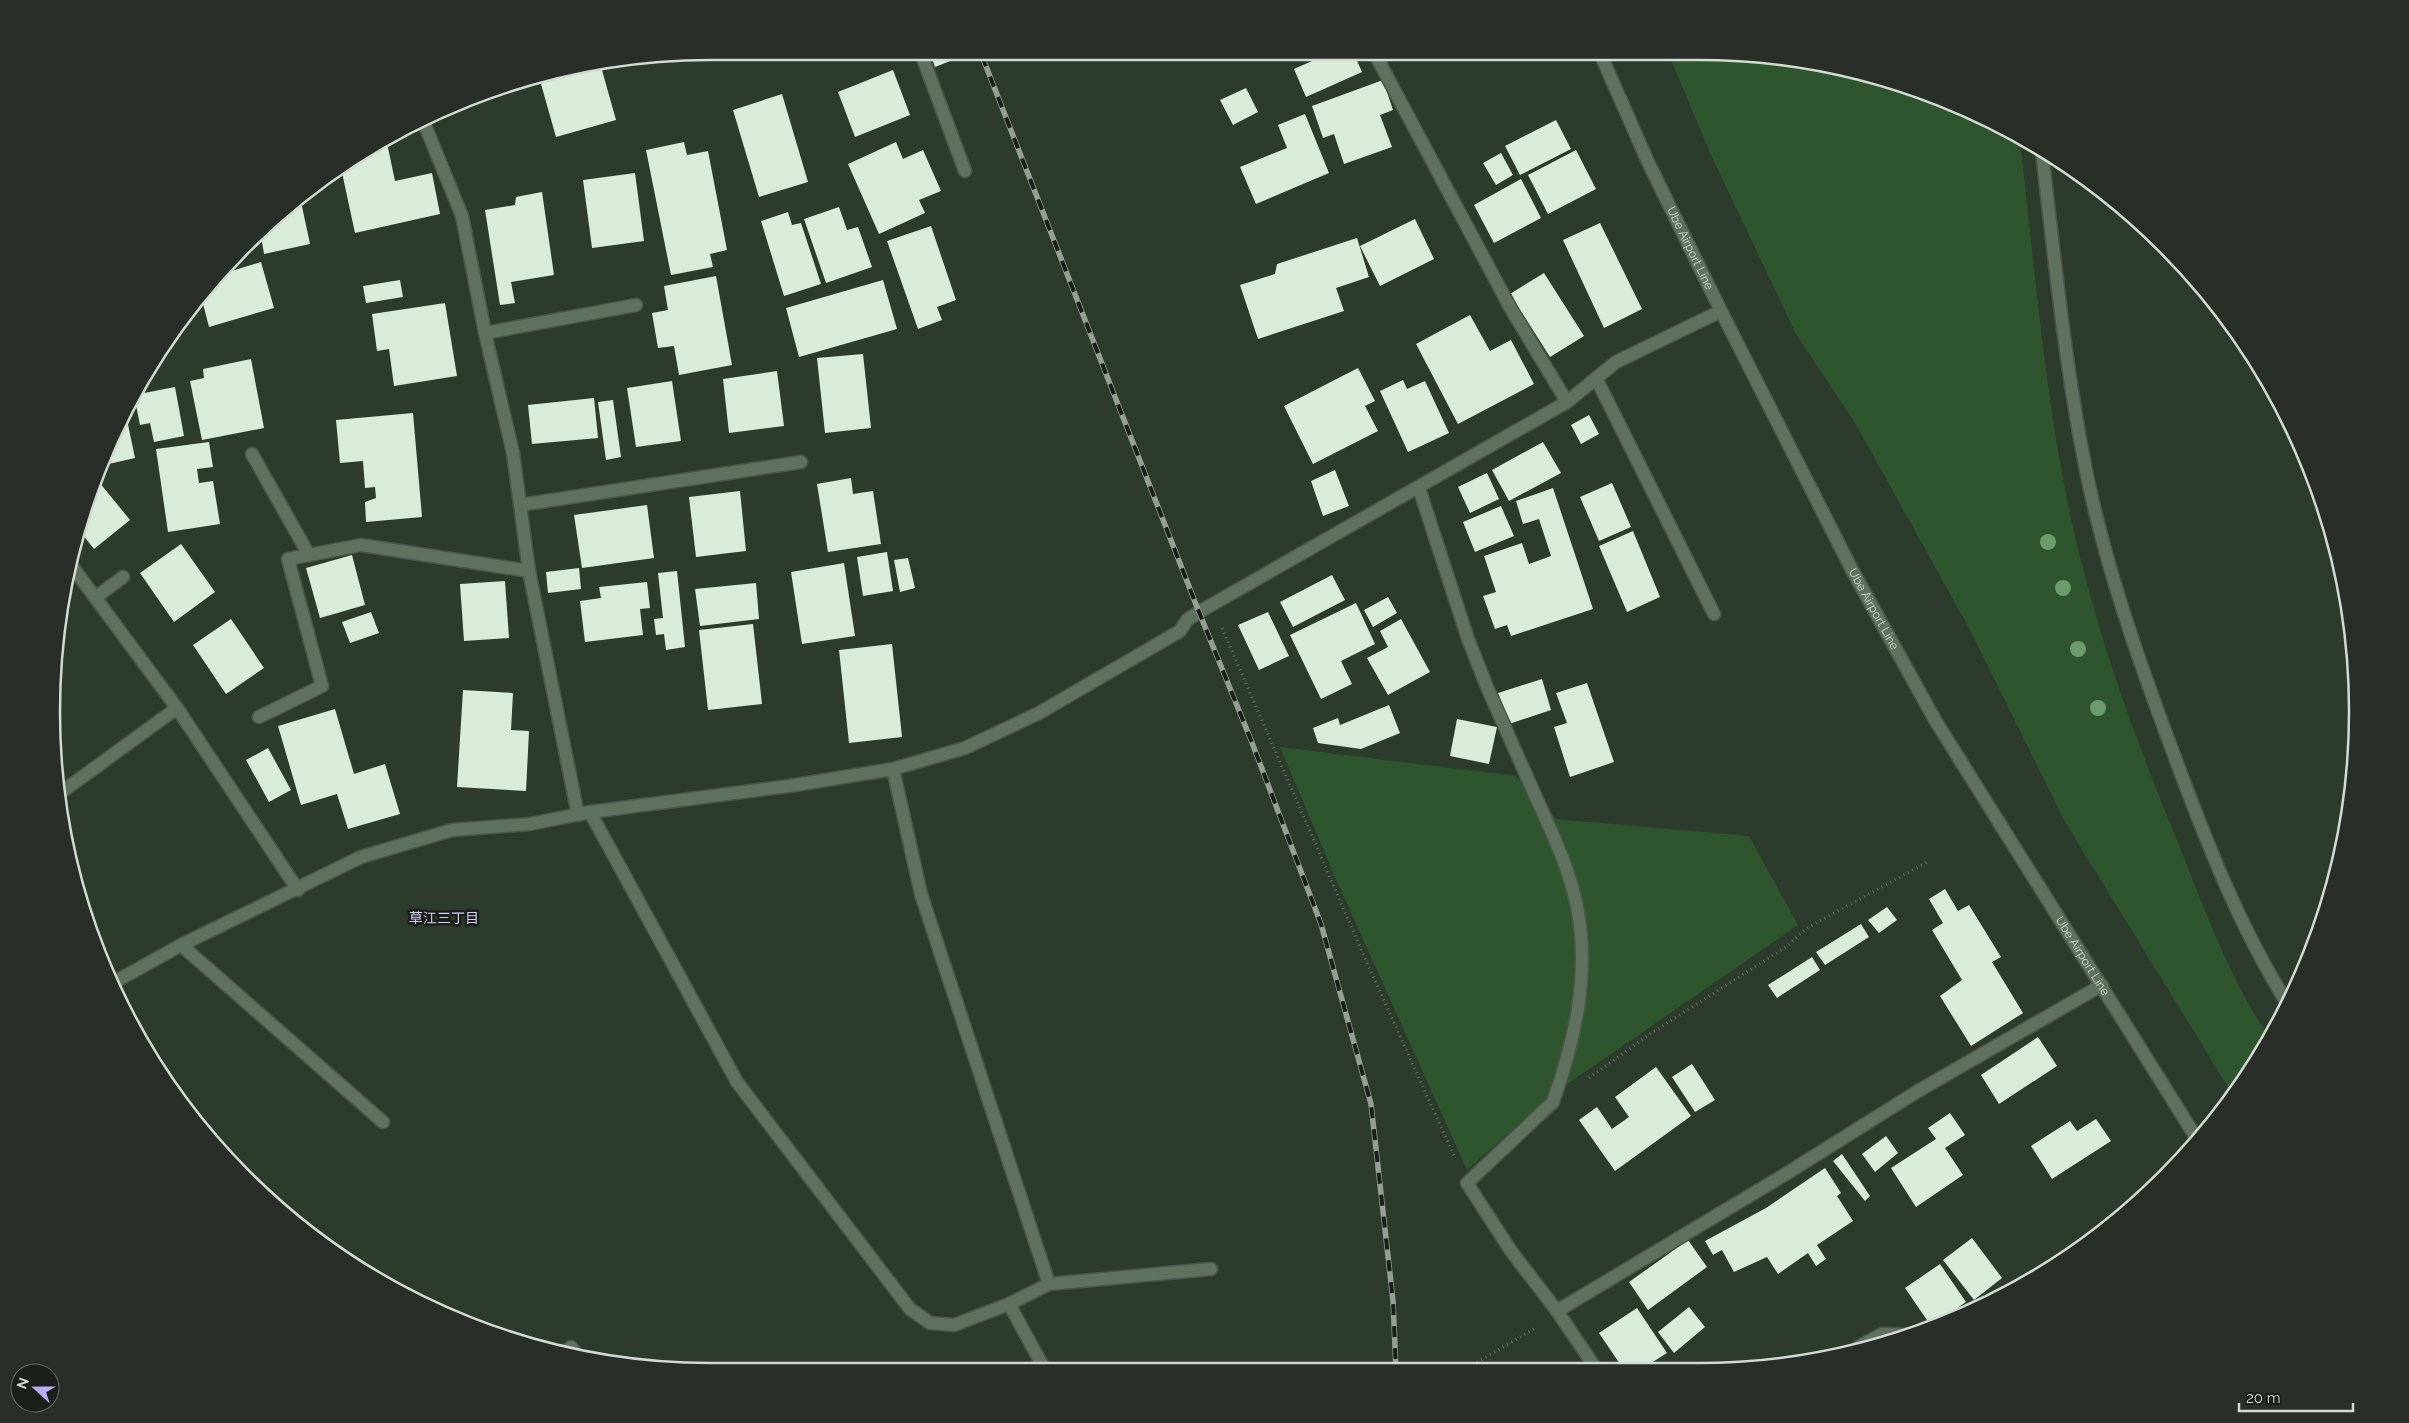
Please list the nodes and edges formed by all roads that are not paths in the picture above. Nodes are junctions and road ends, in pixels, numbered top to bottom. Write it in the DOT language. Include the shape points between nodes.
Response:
graph roads {
  1 [pos="923,60"];
  2 [pos="1379,60"];
  3 [pos="1603,60"];
  4 [pos="425,126"];
  5 [pos="2043,160"];
  6 [pos="965,171"];
  7 [pos="636,305"];
  8 [pos="1721,311"];
  9 [pos="485,333"];
  10 [pos="1596,378"];
  11 [pos="1566,402"];
  12 [pos="252,454"];
  13 [pos="801,462"];
  14 [pos="1420,488"];
  15 [pos="520,505"];
  16 [pos="309,555"];
  17 [pos="76,571"];
  18 [pos="529,571"];
  19 [pos="123,577"];
  20 [pos="96,597"];
  21 [pos="1714,614"];
  22 [pos="178,708"];
  23 [pos="259,717"];
  24 [pos="892,769"];
  25 [pos="65,790"];
  26 [pos="584,814"];
  27 [pos="298,890"];
  28 [pos="181,945"];
  29 [pos="118,980"];
  30 [pos="2102,985"];
  31 [pos="2283,997"];
  32 [pos="383,1122"];
  33 [pos="2193,1133"];
  34 [pos="1211,1269"];
  35 [pos="1050,1284"];
  36 [pos="1009,1304"];
  37 [pos="1557,1311"];
  38 [pos="1888,1334"];
  39 [pos="1873,1339"];
  40 [pos="1041,1363"];
  41 [pos="1592,1363"];
  1 -- 6 [label="street"];
  2 -- 11 [label="street" via="1511,309"];
  3 -- 8 [label="street, Ube Airport Line" via="1648,162"];
  4 -- 9 [label="street" via="462,216"];
  5 -- 31 [label="street" via="2063,336 2090,485 2111,568 2155,705 2200,824 2246,929"];
  7 -- 9 [label="street"];
  8 -- 10 [label="street" via="1616,362"];
  8 -- 30 [label="street, Ube Airport Line" via="1851,568 1935,720"];
  9 -- 15 [label="street" via="514,453"];
  10 -- 11 [label="street"];
  10 -- 21 [label="street"];
  11 -- 14 [label="street" via="1454,465"];
  12 -- 16 [label="street"];
  13 -- 15 [label="street"];
  14 -- 24 [label="street" via="1187,620 1180,631 1039,713 965,748"];
  14 -- 37 [label="street" via="1468,639 1556,841 1574,891 1583,964 1579,1008 1573,1040 1553,1102 1467,1184 1511,1251"];
  15 -- 18 [label="street"];
  16 -- 18 [label="street" via="361,545"];
  16 -- 23 [label="street" via="288,559 322,686"];
  17 -- 20 [label="street"];
  18 -- 26 [label="street"];
  19 -- 20 [label="street"];
  20 -- 22 [label="street"];
  22 -- 25 [label="street"];
  22 -- 27 [label="street"];
  24 -- 26 [label="street"];
  24 -- 35 [label="street" via="921,894"];
  26 -- 27 [label="street" via="530,824 452,830 360,857"];
  26 -- 36 [label="street" via="737,1082 910,1309 930,1323 954,1325"];
  27 -- 28 [label="street"];
  28 -- 29 [label="street"];
  28 -- 32 [label="street"];
  30 -- 33 [label="street, Ube Airport Line"];
  30 -- 37 [label="street" via="1918,1092"];
  34 -- 35 [label="street"];
  35 -- 36 [label="street"];
  36 -- 40 [label="street"];
  37 -- 41 [label="street"];
  38 -- 39 [label="street"];
}
